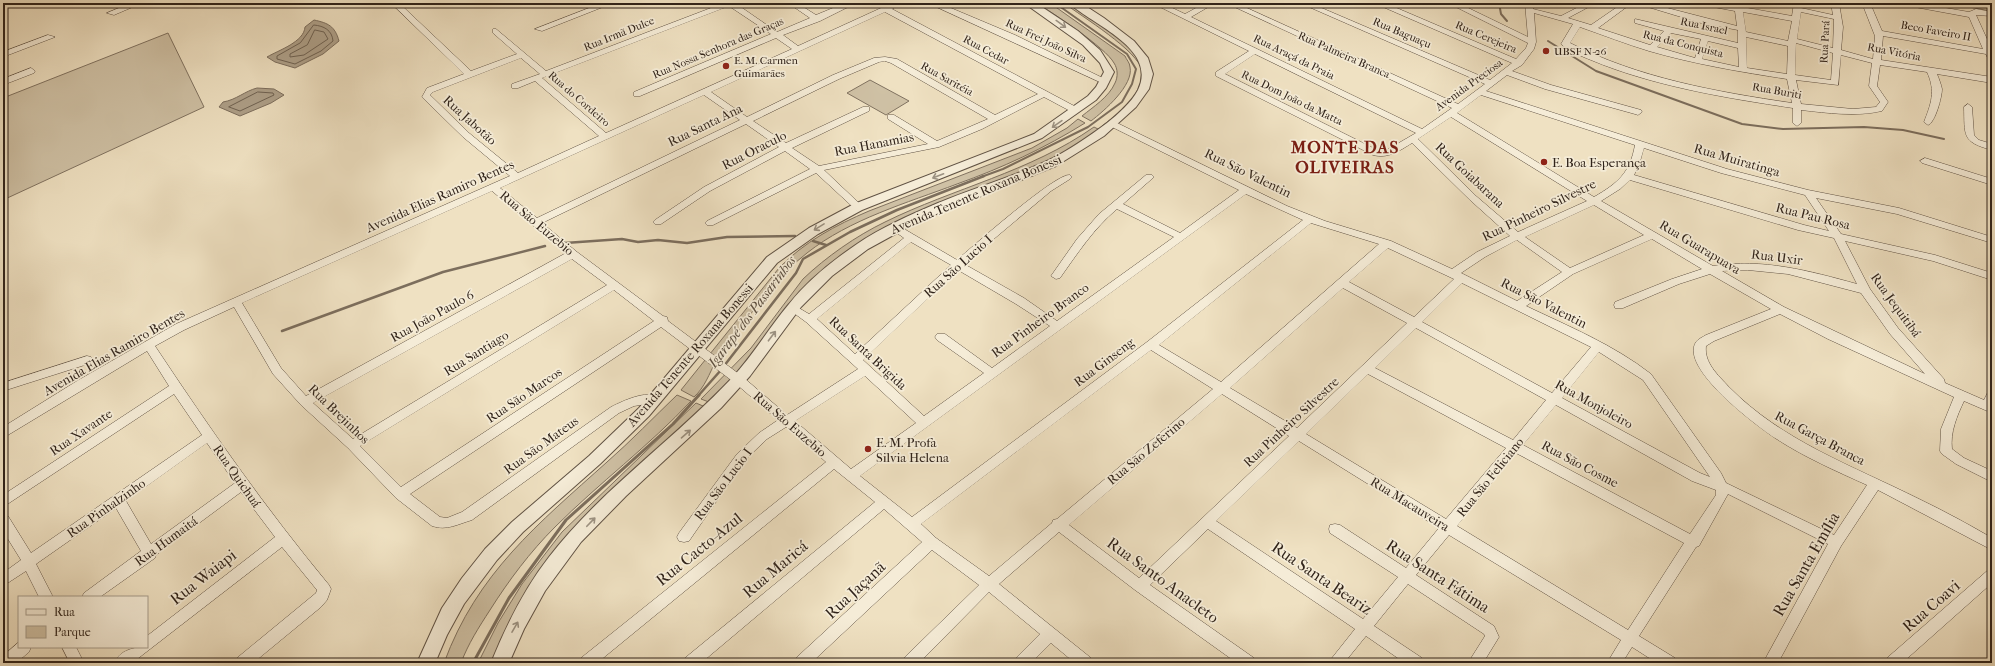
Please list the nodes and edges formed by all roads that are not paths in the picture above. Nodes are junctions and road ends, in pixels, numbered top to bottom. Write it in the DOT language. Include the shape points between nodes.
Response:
graph roads {
  1 [pos="17,3"];
  2 [pos="138,3"];
  3 [pos="395,3"];
  4 [pos="609,3"];
  5 [pos="730,3"];
  6 [pos="792,3"];
  7 [pos="852,3"];
  8 [pos="898,3"];
  9 [pos="932,3"];
  10 [pos="1029,3"];
  11 [pos="1074,3"];
  12 [pos="1156,3"];
  13 [pos="1211,3"];
  14 [pos="1230,3"];
  15 [pos="1304,3"];
  16 [pos="1378,3"];
  17 [pos="1452,3"];
  18 [pos="1592,3"];
  19 [pos="1628,3"];
  20 [pos="1639,3"];
  21 [pos="1703,3"];
  22 [pos="1835,3"];
  23 [pos="1866,3"];
  24 [pos="1904,3"];
  25 [pos="3,6"];
  26 [pos="1529,6"];
  27 [pos="1738,6"];
  28 [pos="1798,6"];
  29 [pos="886,8"];
  30 [pos="111,13"];
  31 [pos="1992,14"];
  32 [pos="1972,15"];
  33 [pos="1185,17"];
  34 [pos="1564,17"];
  35 [pos="1838,18"];
  36 [pos="817,19"];
  37 [pos="1796,19"];
  38 [pos="1638,21"];
  39 [pos="1579,23"];
  40 [pos="1593,28"];
  41 [pos="538,29"];
  42 [pos="1669,30"];
  43 [pos="496,31"];
  44 [pos="1742,31"];
  45 [pos="1879,33"];
  46 [pos="778,35"];
  47 [pos="51,37"];
  48 [pos="1706,38"];
  49 [pos="1532,42"];
  50 [pos="1793,42"];
  51 [pos="1742,46"];
  52 [pos="798,48"];
  53 [pos="1651,49"];
  54 [pos="1255,51"];
  55 [pos="1837,51"];
  56 [pos="523,54"];
  57 [pos="3,55"];
  58 [pos="1990,56"];
  59 [pos="889,59"];
  60 [pos="1698,60"];
  61 [pos="1518,62"];
  62 [pos="1877,62"];
  63 [pos="1743,69"];
  64 [pos="31,71"];
  65 [pos="1506,72"];
  66 [pos="1931,72"];
  67 [pos="469,74"];
  68 [pos="546,75"];
  69 [pos="1791,77"];
  70 [pos="537,78"];
  71 [pos="1992,80"];
  72 [pos="1106,81"];
  73 [pos="3,82"];
  74 [pos="1835,83"];
  75 [pos="1491,84"];
  76 [pos="515,86"];
  77 [pos="704,91"];
  78 [pos="1479,92"];
  79 [pos="637,94"];
  80 [pos="1044,94"];
  81 [pos="1797,108"];
  82 [pos="1968,108"];
  83 [pos="866,109"];
  84 [pos="1075,110"];
  85 [pos="1454,110"];
  86 [pos="1638,112"];
  87 [pos="891,117"];
  88 [pos="995,118"];
  89 [pos="746,120"];
  90 [pos="1928,122"];
  91 [pos="1797,123"];
  92 [pos="1112,124"];
  93 [pos="1422,132"];
  94 [pos="605,137"];
  95 [pos="1412,138"];
  96 [pos="1640,144"];
  97 [pos="936,145"];
  98 [pos="786,147"];
  99 [pos="1992,147"];
  100 [pos="1376,153"];
  101 [pos="1925,161"];
  102 [pos="818,169"];
  103 [pos="516,176"];
  104 [pos="1628,176"];
  105 [pos="1149,177"];
  106 [pos="1067,178"];
  107 [pos="1992,182"];
  108 [pos="494,187"];
  109 [pos="1246,190"];
  110 [pos="1808,193"];
  111 [pos="1594,201"];
  112 [pos="1115,204"];
  113 [pos="858,207"];
  114 [pos="1310,219"];
  115 [pos="658,222"];
  116 [pos="535,223"];
  117 [pos="710,223"];
  118 [pos="895,228"];
  119 [pos="1653,235"];
  120 [pos="1517,236"];
  121 [pos="1181,237"];
  122 [pos="1838,237"];
  123 [pos="910,238"];
  124 [pos="1992,240"];
  125 [pos="1387,243"];
  126 [pos="573,254"];
  127 [pos="958,264"];
  128 [pos="1710,270"];
  129 [pos="1570,272"];
  130 [pos="1056,276"];
  131 [pos="1457,276"];
  132 [pos="1992,277"];
  133 [pos="1343,283"];
  134 [pos="615,285"];
  135 [pos="1865,290"];
  136 [pos="236,302"];
  137 [pos="1619,305"];
  138 [pos="1518,306"];
  139 [pos="792,308"];
  140 [pos="1780,310"];
  141 [pos="810,319"];
  142 [pos="663,320"];
  143 [pos="1415,322"];
  144 [pos="1057,326"];
  145 [pos="941,337"];
  146 [pos="148,344"];
  147 [pos="1151,345"];
  148 [pos="1598,346"];
  149 [pos="702,351"];
  150 [pos="87,360"];
  151 [pos="855,361"];
  152 [pos="1368,369"];
  153 [pos="866,370"];
  154 [pos="992,373"];
  155 [pos="734,376"];
  156 [pos="1945,386"];
  157 [pos="3,387"];
  158 [pos="176,388"];
  159 [pos="1222,388"];
  160 [pos="1961,394"];
  161 [pos="1992,395"];
  162 [pos="1555,398"];
  163 [pos="656,399"];
  164 [pos="305,402"];
  165 [pos="1989,407"];
  166 [pos="786,421"];
  167 [pos="923,422"];
  168 [pos="3,433"];
  169 [pos="1298,435"];
  170 [pos="208,436"];
  171 [pos="352,445"];
  172 [pos="1516,447"];
  173 [pos="834,462"];
  174 [pos="852,475"];
  175 [pos="1992,478"];
  176 [pos="243,484"];
  177 [pos="1875,484"];
  178 [pos="1722,487"];
  179 [pos="400,494"];
  180 [pos="118,499"];
  181 [pos="3,502"];
  182 [pos="884,502"];
  183 [pos="3,520"];
  184 [pos="1207,522"];
  185 [pos="447,523"];
  186 [pos="912,524"];
  187 [pos="1058,524"];
  188 [pos="1448,528"];
  189 [pos="1335,529"];
  190 [pos="684,536"];
  191 [pos="282,539"];
  192 [pos="931,542"];
  193 [pos="1694,542"];
  194 [pos="1836,542"];
  195 [pos="1992,544"];
  196 [pos="150,554"];
  197 [pos="28,561"];
  198 [pos="1992,575"];
  199 [pos="1407,576"];
  200 [pos="3,580"];
  201 [pos="989,584"];
  202 [pos="1140,586"];
  203 [pos="46,596"];
  204 [pos="89,596"];
  205 [pos="1364,627"];
  206 [pos="1051,633"];
  207 [pos="1630,640"];
  208 [pos="148,643"];
  209 [pos="23,648"];
  210 [pos="69,648"];
  211 [pos="142,648"];
  212 [pos="424,661"];
  213 [pos="5,663"];
  214 [pos="76,663"];
  215 [pos="121,663"];
  216 [pos="242,663"];
  217 [pos="500,663"];
  218 [pos="586,663"];
  219 [pos="690,663"];
  220 [pos="801,663"];
  221 [pos="909,663"];
  222 [pos="1021,663"];
  223 [pos="1086,663"];
  224 [pos="1249,663"];
  225 [pos="1335,663"];
  226 [pos="1417,663"];
  227 [pos="1474,663"];
  228 [pos="1614,663"];
  229 [pos="1670,663"];
  230 [pos="1770,663"];
  231 [pos="1892,663"];
  1 -- 25 [label="street"];
  2 -- 30 [label="street"];
  3 -- 67 [label="street"];
  4 -- 41 [label="street"];
  5 -- 46 [label="street"];
  5 -- 68 [label="street, Rua Irmã Dulce"];
  6 -- 36 [label="street"];
  7 -- 36 [label="street, Rua Nossa Senhora das Graças"];
  8 -- 29 [label="street, Avenida Elias Ramiro Bentes"];
  9 -- 72 [label="street, Rua Frei João Silva"];
  10 -- 72 [label="street, one-way" via="1064,26 1099,54 1109,72"];
  11 -- 92 [label="street, Avenida Tenente Roxana Bonessi" via="1130,44 1142,56 1147,69 1145,88"];
  12 -- 33 [label="street, Rua Araçá da Praia"];
  13 -- 33 [label="street"];
  14 -- 85 [label="street, Rua Palmeira Branca"];
  15 -- 75 [label="street, Rua Baguaçu"];
  16 -- 61 [label="street, Rua Cerejeira"];
  17 -- 49 [label="street"];
  18 -- 34 [label="street"];
  19 -- 40 [label="street"];
  20 -- 44 [label="street, Rua Vitória"];
  21 -- 27 [label="street"];
  22 -- 35 [label="street, Rua Pará"];
  23 -- 45 [label="street, Rua Buriti"];
  24 -- 32 [label="street"];
  26 -- 34 [label="street, Rua da Conquista"];
  26 -- 49 [label="street"];
  27 -- 37 [label="street"];
  27 -- 44 [label="street"];
  28 -- 35 [label="street"];
  28 -- 37 [label="street"];
  29 -- 52 [label="street, Avenida Elias Ramiro Bentes"];
  29 -- 80 [label="street, Rua Cedar"];
  31 -- 32 [label="street" via="1973,12"];
  32 -- 58 [label="street"];
  33 -- 54 [label="street, Rua Araçá da Praia"];
  34 -- 39 [label="street, Rua da Conquista"];
  35 -- 55 [label="street, Rua Pará"];
  36 -- 46 [label="street, Rua Nossa Senhora das Graças"];
  37 -- 50 [label="street"];
  38 -- 42 [label="street, Rua Israel"];
  39 -- 40 [label="street, Rua da Conquista"];
  39 -- 81 [label="street, Rua Buriti" via="1565,44 1612,64 1657,78"];
  40 -- 53 [label="street, Rua da Conquista"];
  42 -- 48 [label="street, Rua Israel"];
  42 -- 53 [label="street"];
  43 -- 56 [label="street, Rua do Cordeiro"];
  44 -- 50 [label="street, Rua Vitória"];
  44 -- 51 [label="street"];
  45 -- 58 [label="street, Beco Faveiro II"];
  45 -- 62 [label="street, Rua Buriti" via="1880,48"];
  46 -- 52 [label="street"];
  46 -- 79 [label="street, Rua Nossa Senhora das Graças"];
  47 -- 57 [label="street"];
  48 -- 51 [label="street, Rua Israel"];
  48 -- 60 [label="street"];
  49 -- 61 [label="street, Avenida Preciosa" via="1529,51"];
  50 -- 55 [label="street, Rua Vitória"];
  50 -- 69 [label="street"];
  51 -- 63 [label="street"];
  52 -- 77 [label="street, Avenida Elias Ramiro Bentes"];
  53 -- 60 [label="street, Rua da Conquista"];
  54 -- 93 [label="street, Rua Araçá da Praia"];
  54 -- 100 [label="street, Rua Dom João da Matta" via="1219,74"];
  55 -- 62 [label="street, Rua Vitória"];
  55 -- 74 [label="street, Rua Pará"];
  56 -- 67 [label="street"];
  56 -- 68 [label="street, Rua do Cordeiro"];
  59 -- 88 [label="street, Rua Saritéia"];
  59 -- 89 [label="street, Rua Santa Ana" via="860,66"];
  60 -- 63 [label="street, Rua da Conquista"];
  61 -- 65 [label="street, Avenida Preciosa"];
  62 -- 66 [label="street, Rua Vitória"];
  62 -- 81 [label="street, Rua Buriti" via="1873,86 1884,102 1879,109 1865,111"];
  63 -- 69 [label="street, Rua da Conquista"];
  64 -- 73 [label="street"];
  65 -- 75 [label="street, Avenida Preciosa"];
  65 -- 86 [label="street"];
  66 -- 71 [label="street, Rua Vitória"];
  66 -- 90 [label="street" via="1938,84 1938,96"];
  67 -- 103 [label="street, Rua Jabotão" via="430,90 426,97 471,140"];
  68 -- 70 [label="street, Rua Irmã Dulce"];
  69 -- 74 [label="street, Rua da Conquista"];
  69 -- 81 [label="street"];
  70 -- 76 [label="street, Rua Irmã Dulce"];
  70 -- 94 [label="street, Rua do Cordeiro"];
  72 -- 84 [label="street, Avenida Tenente Roxana Bonessi" via="1092,98"];
  75 -- 78 [label="street, Avenida Preciosa"];
  77 -- 89 [label="street"];
  77 -- 94 [label="street, Avenida Elias Ramiro Bentes"];
  78 -- 85 [label="street, Avenida Preciosa"];
  78 -- 96 [label="street, Rua Muiratinga"];
  80 -- 84 [label="street, Rua Cedar"];
  80 -- 88 [label="street, Rua Hanamias"];
  81 -- 91 [label="street"];
  82 -- 99 [label="street" via="1970,136 1976,142"];
  83 -- 98 [label="street, Rua Oraculo"];
  84 -- 113 [label="street, Avenida Tenente Roxana Bonessi, one-way" via="1049,130 1026,142"];
  85 -- 93 [label="street, Avenida Preciosa"];
  85 -- 111 [label="street, Rua Guarapuava"];
  87 -- 97 [label="street"];
  88 -- 97 [label="street, Rua Hanamias"];
  89 -- 98 [label="street"];
  89 -- 116 [label="street, Rua Santa Ana"];
  92 -- 109 [label="street, Rua São Valentin" via="1148,139"];
  92 -- 118 [label="street, Avenida Tenente Roxana Bonessi" via="1097,137 1052,163"];
  93 -- 95 [label="street, Avenida Preciosa"];
  94 -- 103 [label="street, Avenida Elias Ramiro Bentes"];
  95 -- 100 [label="street, Avenida Preciosa" via="1389,153"];
  95 -- 120 [label="street, Rua Goiabarana" via="1473,198"];
  96 -- 104 [label="street, Rua Pinheiro Silvestre" via="1637,158"];
  96 -- 110 [label="street, Rua Muiratinga" via="1724,171"];
  97 -- 102 [label="street, Rua Hanamias"];
  98 -- 102 [label="street"];
  98 -- 115 [label="street, Rua Oraculo" via="714,185"];
  101 -- 107 [label="street"];
  102 -- 113 [label="street"];
  102 -- 117 [label="street, Rua Hanamias"];
  103 -- 108 [label="street, Avenida Elias Ramiro Bentes"];
  104 -- 111 [label="street, Rua Pinheiro Silvestre"];
  104 -- 122 [label="street, Rua Pau Rosa"];
  105 -- 112 [label="street"];
  106 -- 127 [label="street, Rua São Lucio I" via="1048,189"];
  108 -- 116 [label="street, Rua São Euzebio"];
  108 -- 136 [label="street, Avenida Elias Ramiro Bentes"];
  109 -- 114 [label="street, Rua São Valentin"];
  109 -- 121 [label="street, Rua Pinheiro Branco"];
  110 -- 122 [label="street, Rua Jequitibá"];
  110 -- 124 [label="street, Rua Muiratinga" via="1899,211"];
  111 -- 119 [label="street, Rua Guarapuava"];
  111 -- 120 [label="street, Rua Pinheiro Silvestre"];
  112 -- 121 [label="street"];
  112 -- 130 [label="street" via="1093,226"];
  113 -- 149 [label="street, Avenida Tenente Roxana Bonessi, one-way" via="821,225 772,260"];
  114 -- 125 [label="street, Rua São Valentin"];
  114 -- 147 [label="street, Rua Ginseng"];
  116 -- 126 [label="street, Rua São Euzebio"];
  118 -- 123 [label="street"];
  118 -- 139 [label="street, Avenida Tenente Roxana Bonessi" via="841,262"];
  119 -- 128 [label="street, Rua Guarapuava"];
  119 -- 129 [label="street"];
  120 -- 129 [label="street, Rua Goiabarana"];
  120 -- 131 [label="street, Rua Pinheiro Silvestre" via="1483,253"];
  121 -- 144 [label="street, Rua Pinheiro Branco"];
  122 -- 132 [label="street, Rua Pau Rosa" via="1935,258"];
  122 -- 135 [label="street, Rua Jequitibá"];
  123 -- 127 [label="street"];
  123 -- 141 [label="street"];
  125 -- 131 [label="street, Rua São Valentin"];
  125 -- 133 [label="street, Rua São Zeferino"];
  126 -- 134 [label="street, Rua São Euzebio"];
  126 -- 164 [label="street, Rua João Paulo 6"];
  127 -- 144 [label="street"];
  127 -- 151 [label="street, Rua São Lucio I"];
  128 -- 135 [label="street, Rua Uxir" via="1729,267 1771,268"];
  128 -- 137 [label="street, Rua Uxir"];
  128 -- 140 [label="street, Rua Guarapuava"];
  129 -- 138 [label="street"];
  131 -- 138 [label="street, Rua São Valentin"];
  131 -- 143 [label="street, Rua Pinheiro Silvestre"];
  133 -- 143 [label="street, Rua Monjoleiro"];
  133 -- 159 [label="street, Rua São Zeferino"];
  134 -- 142 [label="street, Rua São Euzebio"];
  134 -- 171 [label="street, Rua Santiago"];
  135 -- 156 [label="street, Rua Jequitibá" via="1917,358"];
  136 -- 146 [label="street, Avenida Elias Ramiro Bentes"];
  136 -- 164 [label="street, Rua Brejinhos" via="278,371"];
  138 -- 148 [label="street, Rua São Valentin"];
  139 -- 141 [label="street, Rua Santa Brigida"];
  155 -- 139 [label="street, Avenida Tenente Roxana Bonessi, one-way"];
  140 -- 156 [label="street, Rua Guarapuava"];
  140 -- 177 [label="street, Rua Garça Branca" via="1710,338 1701,344 1701,360 1729,395 1766,427 1796,445"];
  141 -- 151 [label="street, Rua Santa Brigida"];
  142 -- 149 [label="street, Rua São Euzebio"];
  142 -- 179 [label="street, Rua São Marcos"];
  143 -- 152 [label="street, Rua Pinheiro Silvestre"];
  143 -- 162 [label="street, Rua Monjoleiro"];
  144 -- 154 [label="street, Rua Pinheiro Branco"];
  145 -- 154 [label="street"];
  146 -- 158 [label="street, Rua Quichuá"];
  146 -- 168 [label="street, Avenida Elias Ramiro Bentes"];
  147 -- 159 [label="street, Rua Macauveira"];
  147 -- 186 [label="street, Rua Ginseng"];
  148 -- 162 [label="street, Rua São Feliciano"];
  148 -- 178 [label="street, Rua São Valentin" via="1647,377"];
  149 -- 155 [label="street, Rua São Euzebio"];
  149 -- 163 [label="street, Avenida Tenente Roxana Bonessi"];
  150 -- 157 [label="street"];
  151 -- 153 [label="street, Rua Santa Brigida"];
  152 -- 169 [label="street, Rua Pinheiro Silvestre"];
  152 -- 172 [label="street, Rua São Cosme"];
  153 -- 166 [label="street, Rua São Lucio I"];
  153 -- 167 [label="street, Rua Santa Brigida"];
  154 -- 167 [label="street, Rua Pinheiro Branco"];
  155 -- 166 [label="street, Rua São Euzebio"];
  217 -- 155 [label="street, Avenida Tenente Roxana Bonessi, one-way" via="511,635 555,562 598,514 701,421"];
  156 -- 160 [label="street"];
  158 -- 170 [label="street, Rua Quichuá"];
  158 -- 181 [label="street, Rua Xavante"];
  159 -- 169 [label="street, Rua Macauveira"];
  159 -- 187 [label="street, Rua São Zeferino"];
  160 -- 165 [label="street"];
  160 -- 175 [label="street" via="1947,433 1946,451"];
  161 -- 165 [label="street"];
  162 -- 172 [label="street, Rua São Feliciano"];
  162 -- 178 [label="street, Rua Monjoleiro" via="1696,477"];
  163 -- 185 [label="street, Rua São Mateus" via="632,402 615,410 467,516"];
  163 -- 212 [label="street, Avenida Tenente Roxana Bonessi" via="610,446 535,510 495,549 456,600"];
  164 -- 171 [label="street, Rua Brejinhos"];
  166 -- 173 [label="street, Rua São Euzebio"];
  166 -- 190 [label="street, Rua São Lucio I" via="763,436 741,457"];
  167 -- 174 [label="street, Rua Pinheiro Branco"];
  169 -- 184 [label="street, Rua Pinheiro Silvestre"];
  169 -- 188 [label="street, Rua Macauveira"];
  170 -- 176 [label="street, Rua Quichuá"];
  170 -- 180 [label="street, Rua Pinhalzinho"];
  171 -- 179 [label="street, Rua Brejinhos"];
  172 -- 188 [label="street, Rua São Feliciano"];
  172 -- 193 [label="street, Rua São Cosme"];
  173 -- 174 [label="street, Rua São Euzebio"];
  173 -- 218 [label="street, Rua Cacto-Azul"];
  174 -- 182 [label="street, Rua São Euzebio"];
  176 -- 191 [label="street, Rua Quichuá"];
  176 -- 196 [label="street, Rua Humaitá"];
  177 -- 194 [label="street, Rua Santa Emília"];
  177 -- 195 [label="street, Rua Garça Branca" via="1948,519"];
  178 -- 193 [label="street" via="1722,496"];
  178 -- 194 [label="street, Rua Monjoleiro"];
  179 -- 185 [label="street, Rua Brejinhos" via="437,522"];
  180 -- 196 [label="street"];
  180 -- 197 [label="street, Rua Pinhalzinho"];
  182 -- 186 [label="street, Rua São Euzebio"];
  182 -- 219 [label="street, Rua Maricá"];
  183 -- 197 [label="street"];
  184 -- 202 [label="street, Rua Pinheiro Silvestre"];
  184 -- 205 [label="street, Rua Santa Beariz"];
  186 -- 192 [label="street, Rua São Euzebio"];
  187 -- 201 [label="street, Rua São Zeferino"];
  187 -- 202 [label="street, Rua Santo Anacleto"];
  188 -- 199 [label="street, Rua São Feliciano"];
  188 -- 207 [label="street, Rua Macauveira"];
  189 -- 199 [label="street, Rua Santa Fátima"];
  191 -- 208 [label="street, Rua Waiapi"];
  191 -- 216 [label="street, Rua Quichuá" via="324,589 322,596"];
  192 -- 201 [label="street, Rua São Euzebio"];
  192 -- 220 [label="street, Rua Jaçanã"];
  193 -- 207 [label="street"];
  194 -- 230 [label="street, Rua Santa Emília"];
  196 -- 204 [label="street, Rua Humaitá"];
  197 -- 200 [label="street, Rua Pinhalzinho"];
  197 -- 203 [label="street"];
  198 -- 231 [label="street, Rua Coavi"];
  199 -- 205 [label="street, Rua São Feliciano"];
  199 -- 227 [label="street, Rua Santa Fátima" via="1489,630 1492,637"];
  201 -- 206 [label="street, Rua São Euzebio"];
  201 -- 221 [label="street, Rua São Zeferino"];
  202 -- 224 [label="street, Rua Santo Anacleto"];
  205 -- 225 [label="street, Rua São Feliciano"];
  205 -- 226 [label="street, Rua Santa Beariz"];
  206 -- 222 [label="street"];
  206 -- 223 [label="street, Rua São Euzebio"];
  207 -- 228 [label="street"];
  207 -- 229 [label="street, Rua Macauveira"];
  209 -- 213 [label="street"];
  210 -- 214 [label="street"];
  211 -- 215 [label="street"];
}
